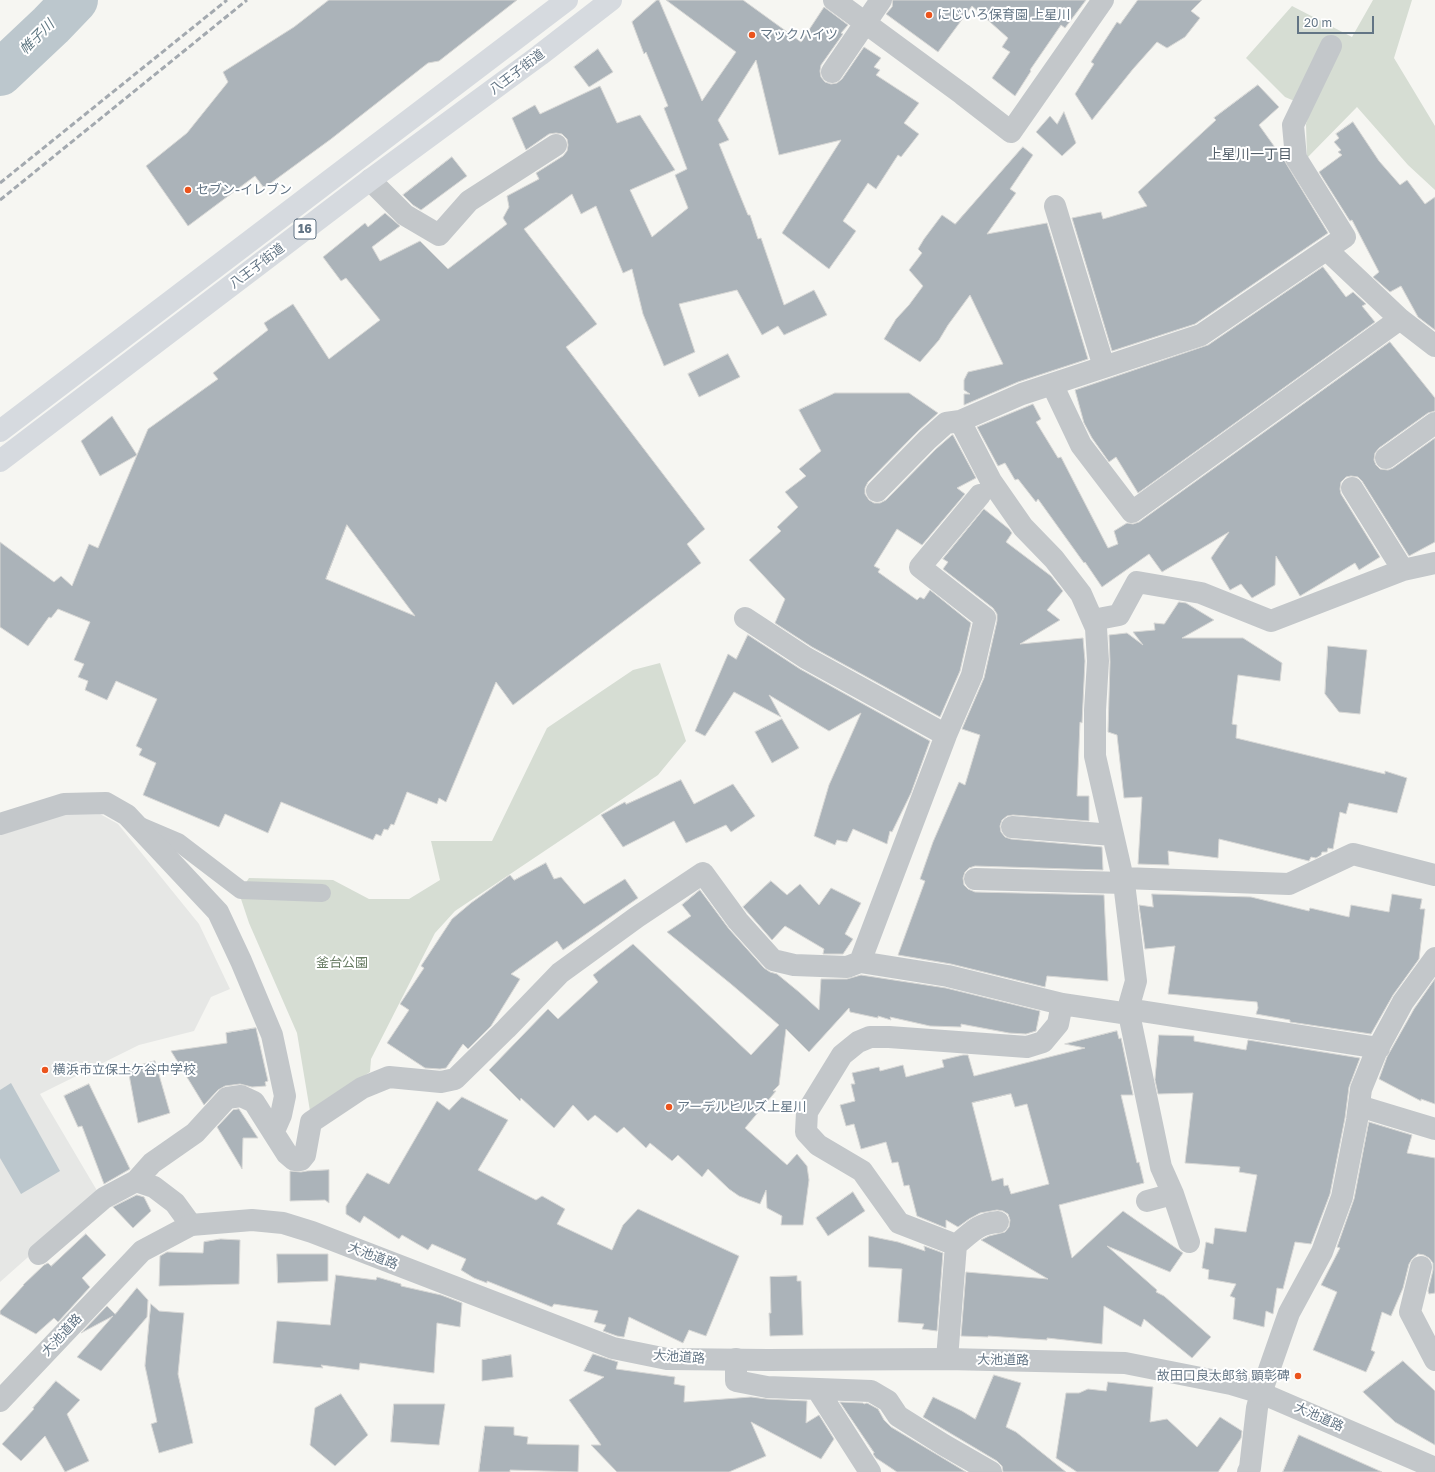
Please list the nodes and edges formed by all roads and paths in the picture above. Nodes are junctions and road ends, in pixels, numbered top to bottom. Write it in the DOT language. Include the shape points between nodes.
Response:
graph roads {
  1 [pos="567,0"];
  2 [pos="611,0"];
  3 [pos="834,0"];
  4 [pos="881,0"];
  5 [pos="1103,0"];
  6 [pos="865,22"];
  7 [pos="1331,46"];
  8 [pos="832,72"];
  9 [pos="556,145"];
  10 [pos="370,180"];
  11 [pos="1055,206"];
  12 [pos="1327,250"];
  13 [pos="1400,319"];
  14 [pos="1435,346"];
  15 [pos="1104,367"];
  16 [pos="1052,384"];
  17 [pos="960,422"];
  18 [pos="1435,423"];
  19 [pos="0,431"];
  20 [pos="1386,458"];
  21 [pos="0,461"];
  22 [pos="1352,488"];
  23 [pos="877,491"];
  24 [pos="980,495"];
  25 [pos="1435,563"];
  26 [pos="1403,570"];
  27 [pos="746,618"];
  28 [pos="1093,620"];
  29 [pos="946,735"];
  30 [pos="0,824"];
  31 [pos="135,824"];
  32 [pos="1012,827"];
  33 [pos="1113,834"];
  34 [pos="1435,874"];
  35 [pos="976,879"];
  36 [pos="1123,881"];
  37 [pos="322,893"];
  38 [pos="1435,958"];
  39 [pos="860,962"];
  40 [pos="1062,1004"];
  41 [pos="1128,1011"];
  42 [pos="1379,1048"];
  43 [pos="1359,1106"];
  44 [pos="1435,1129"];
  45 [pos="274,1132"];
  46 [pos="136,1181"];
  47 [pos="1173,1194"];
  48 [pos="1147,1201"];
  49 [pos="998,1222"];
  50 [pos="191,1225"];
  51 [pos="1189,1242"];
  52 [pos="956,1245"];
  53 [pos="39,1254"];
  54 [pos="1421,1267"];
  55 [pos="736,1359"];
  56 [pos="947,1359"];
  57 [pos="1435,1360"];
  58 [pos="817,1389"];
  59 [pos="1261,1393"];
  60 [pos="0,1401"];
  61 [pos="1435,1468"];
  62 [pos="870,1472"];
  63 [pos="991,1472"];
  64 [pos="1248,1472"];
  1 -- 19 [label="highway, 八王子街道 / 16"];
  2 -- 10 [label="highway, 八王子街道 / 16"];
  3 -- 6 [label="street"];
  4 -- 6 [label="street"];
  5 -- 6 [label="street" via="1011,132"];
  6 -- 8 [label="street"];
  7 -- 12 [label="street" via="1293,125 1296,158 1345,237"];
  9 -- 10 [label="street" via="469,201 439,235 405,215"];
  10 -- 21 [label="highway, 八王子街道 / 16"];
  11 -- 15 [label="street"];
  12 -- 13 [label="street"];
  12 -- 15 [label="street" via="1201,336"];
  13 -- 14 [label="street"];
  13 -- 16 [label="street" via="1132,512 1081,445"];
  15 -- 16 [label="street"];
  16 -- 17 [label="street" via="1022,394"];
  17 -- 23 [label="street" via="946,423"];
  17 -- 28 [label="street" via="991,481 1023,526 1054,559 1081,594"];
  18 -- 20 [label="street"];
  22 -- 26 [label="street"];
  24 -- 29 [label="street" via="920,568 985,618 972,675"];
  25 -- 26 [label="street"];
  26 -- 28 [label="street" via="1271,621 1201,593 1137,582 1119,615"];
  27 -- 29 [label="street" via="806,658"];
  28 -- 33 [label="street" via="1098,660 1095,756"];
  29 -- 39 [label="street"];
  30 -- 31 [label="street" via="64,804 106,803 127,815"];
  31 -- 37 [label="street" via="178,842 241,890"];
  31 -- 45 [label="street" via="218,912 241,961 272,1034 285,1096"];
  32 -- 33 [label="street"];
  33 -- 36 [label="street"];
  34 -- 36 [label="street" via="1353,854 1289,884"];
  35 -- 36 [label="street"];
  36 -- 41 [label="street" via="1136,981"];
  38 -- 42 [label="street" via="1403,1002"];
  39 -- 40 [label="street" via="948,976"];
  39 -- 45 [label="street" via="847,967 794,965 773,960 738,921 703,873 560,973 455,1079 441,1082 389,1077 362,1088 311,1122 305,1155 301,1160 294,1160 287,1154"];
  40 -- 41 [label="street"];
  40 -- 52 [label="street" via="1058,1024 1043,1042 1027,1048 889,1037 870,1037 858,1042 842,1055 806,1112 806,1132 818,1145 862,1172 899,1223"];
  41 -- 42 [label="street"];
  41 -- 47 [label="street" via="1160,1167"];
  42 -- 43 [label="street" via="1361,1089"];
  43 -- 44 [label="street"];
  43 -- 59 [label="street" via="1342,1197 1322,1252 1288,1313"];
  45 -- 46 [label="street" via="254,1102 241,1096 227,1098 195,1133 152,1163"];
  46 -- 50 [label="street" via="154,1187 175,1203"];
  46 -- 53 [label="street" via="104,1198"];
  47 -- 48 [label="street"];
  47 -- 51 [label="street"];
  49 -- 52 [label="street" via="986,1222"];
  50 -- 55 [label="street, 大池道路" via="252,1220 283,1223 613,1348 667,1359"];
  50 -- 60 [label="street, 大池道路" via="142,1251"];
  52 -- 56 [label="street"];
  54 -- 57 [label="street" via="1410,1312"];
  55 -- 56 [label="street, 大池道路"];
  55 -- 58 [label="street" via="736,1381 767,1387"];
  56 -- 59 [label="street, 大池道路" via="1125,1363 1210,1379"];
  58 -- 62 [label="street"];
  58 -- 63 [label="street" via="870,1391 888,1401 898,1416"];
  59 -- 61 [label="street, 大池道路"];
  59 -- 64 [label="street"];
}
